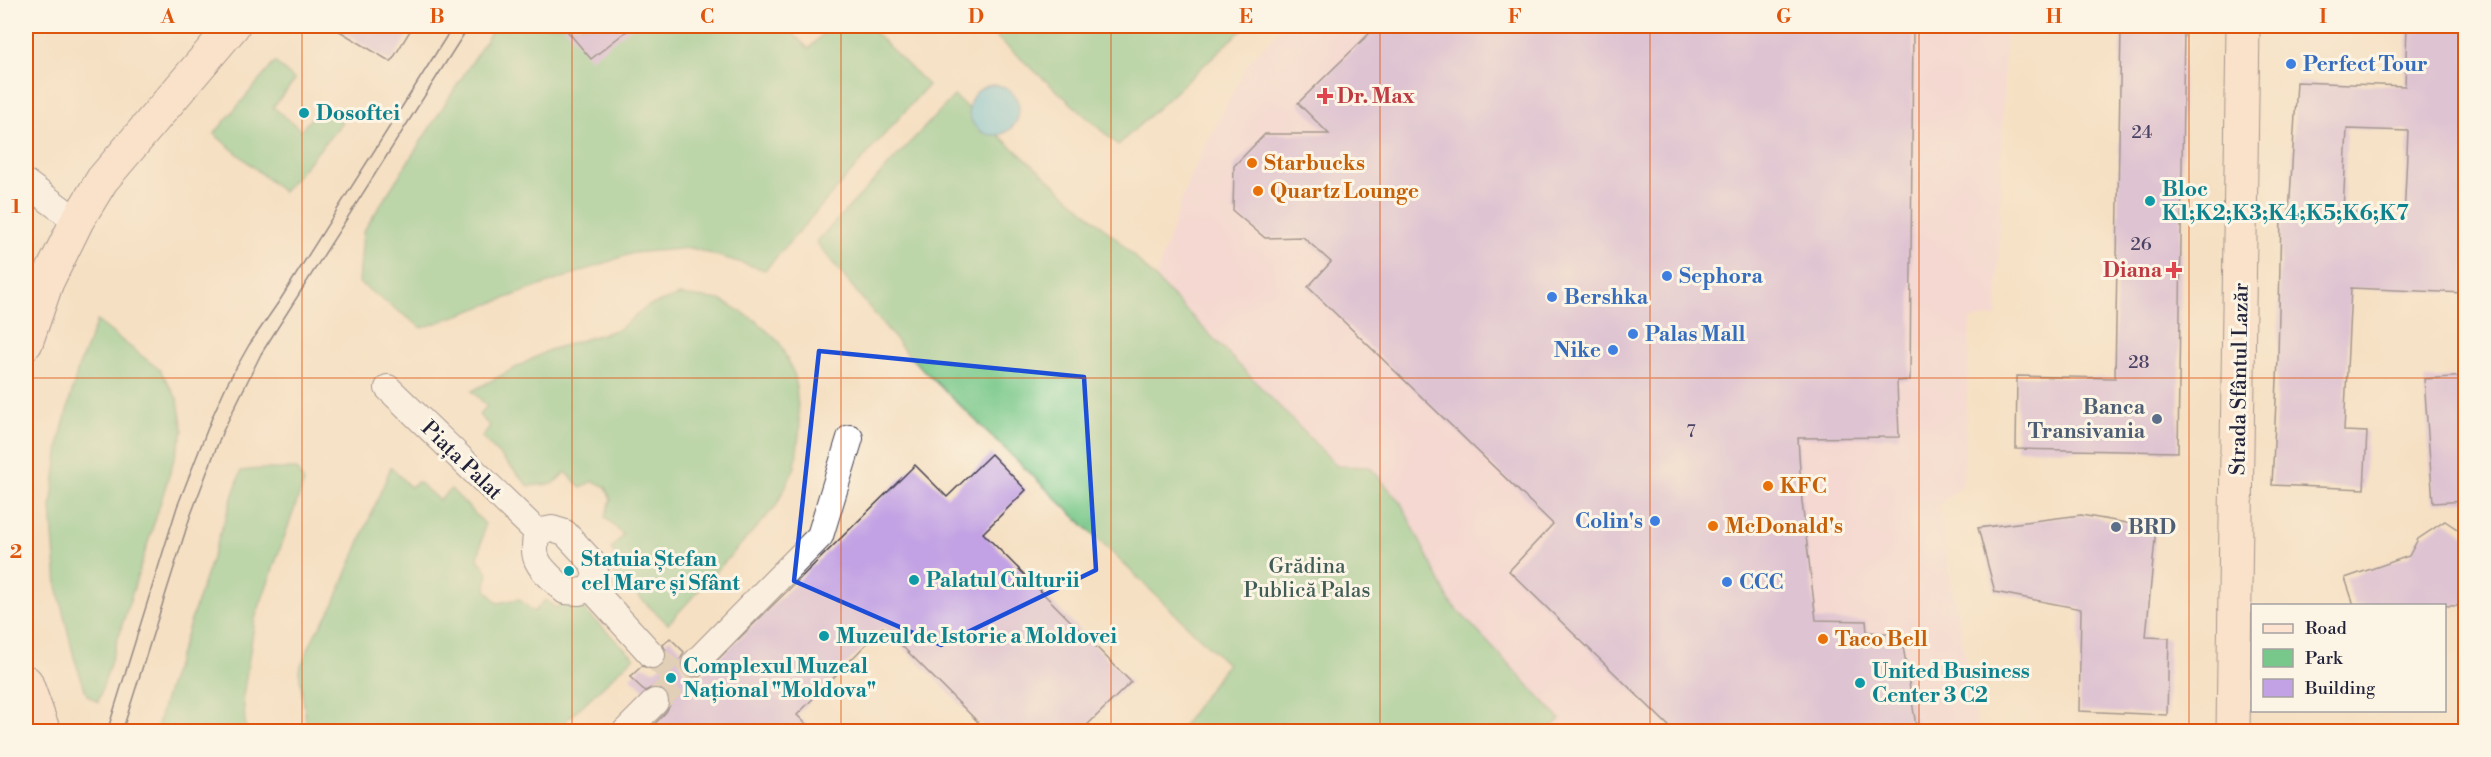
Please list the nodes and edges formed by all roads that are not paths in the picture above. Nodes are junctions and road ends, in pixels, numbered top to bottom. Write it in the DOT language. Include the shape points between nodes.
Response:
graph roads {
  1 [pos="233,26"];
  2 [pos="2243,26"];
  3 [pos="26,183"];
  4 [pos="77,221"];
  5 [pos="36,291"];
  6 [pos="26,343"];
  7 [pos="388,388"];
  8 [pos="850,438"];
  9 [pos="537,532"];
  10 [pos="591,588"];
  11 [pos="652,656"];
  12 [pos="695,663"];
  13 [pos="26,682"];
  14 [pos="655,702"];
  15 [pos="44,732"];
  16 [pos="625,732"];
  17 [pos="2233,732"];
  1 -- 4 [label="main road" via="102,180"];
  2 -- 17 [label="main road, Strada Sfântul Lazăr"];
  3 -- 4 [label="street"];
  4 -- 5 [label="main road"];
  5 -- 6 [label="main road"];
  7 -- 9 [label="street, Piața Palat"];
  8 -- 12 [label="street" via="820,537"];
  9 -- 10 [label="street" via="552,529 565,533 592,562 596,575"];
  9 -- 10 [label="street" via="533,547 536,562 565,591"];
  10 -- 11 [label="street"];
  13 -- 15 [label="main road"];
  14 -- 16 [label="street"];
}
